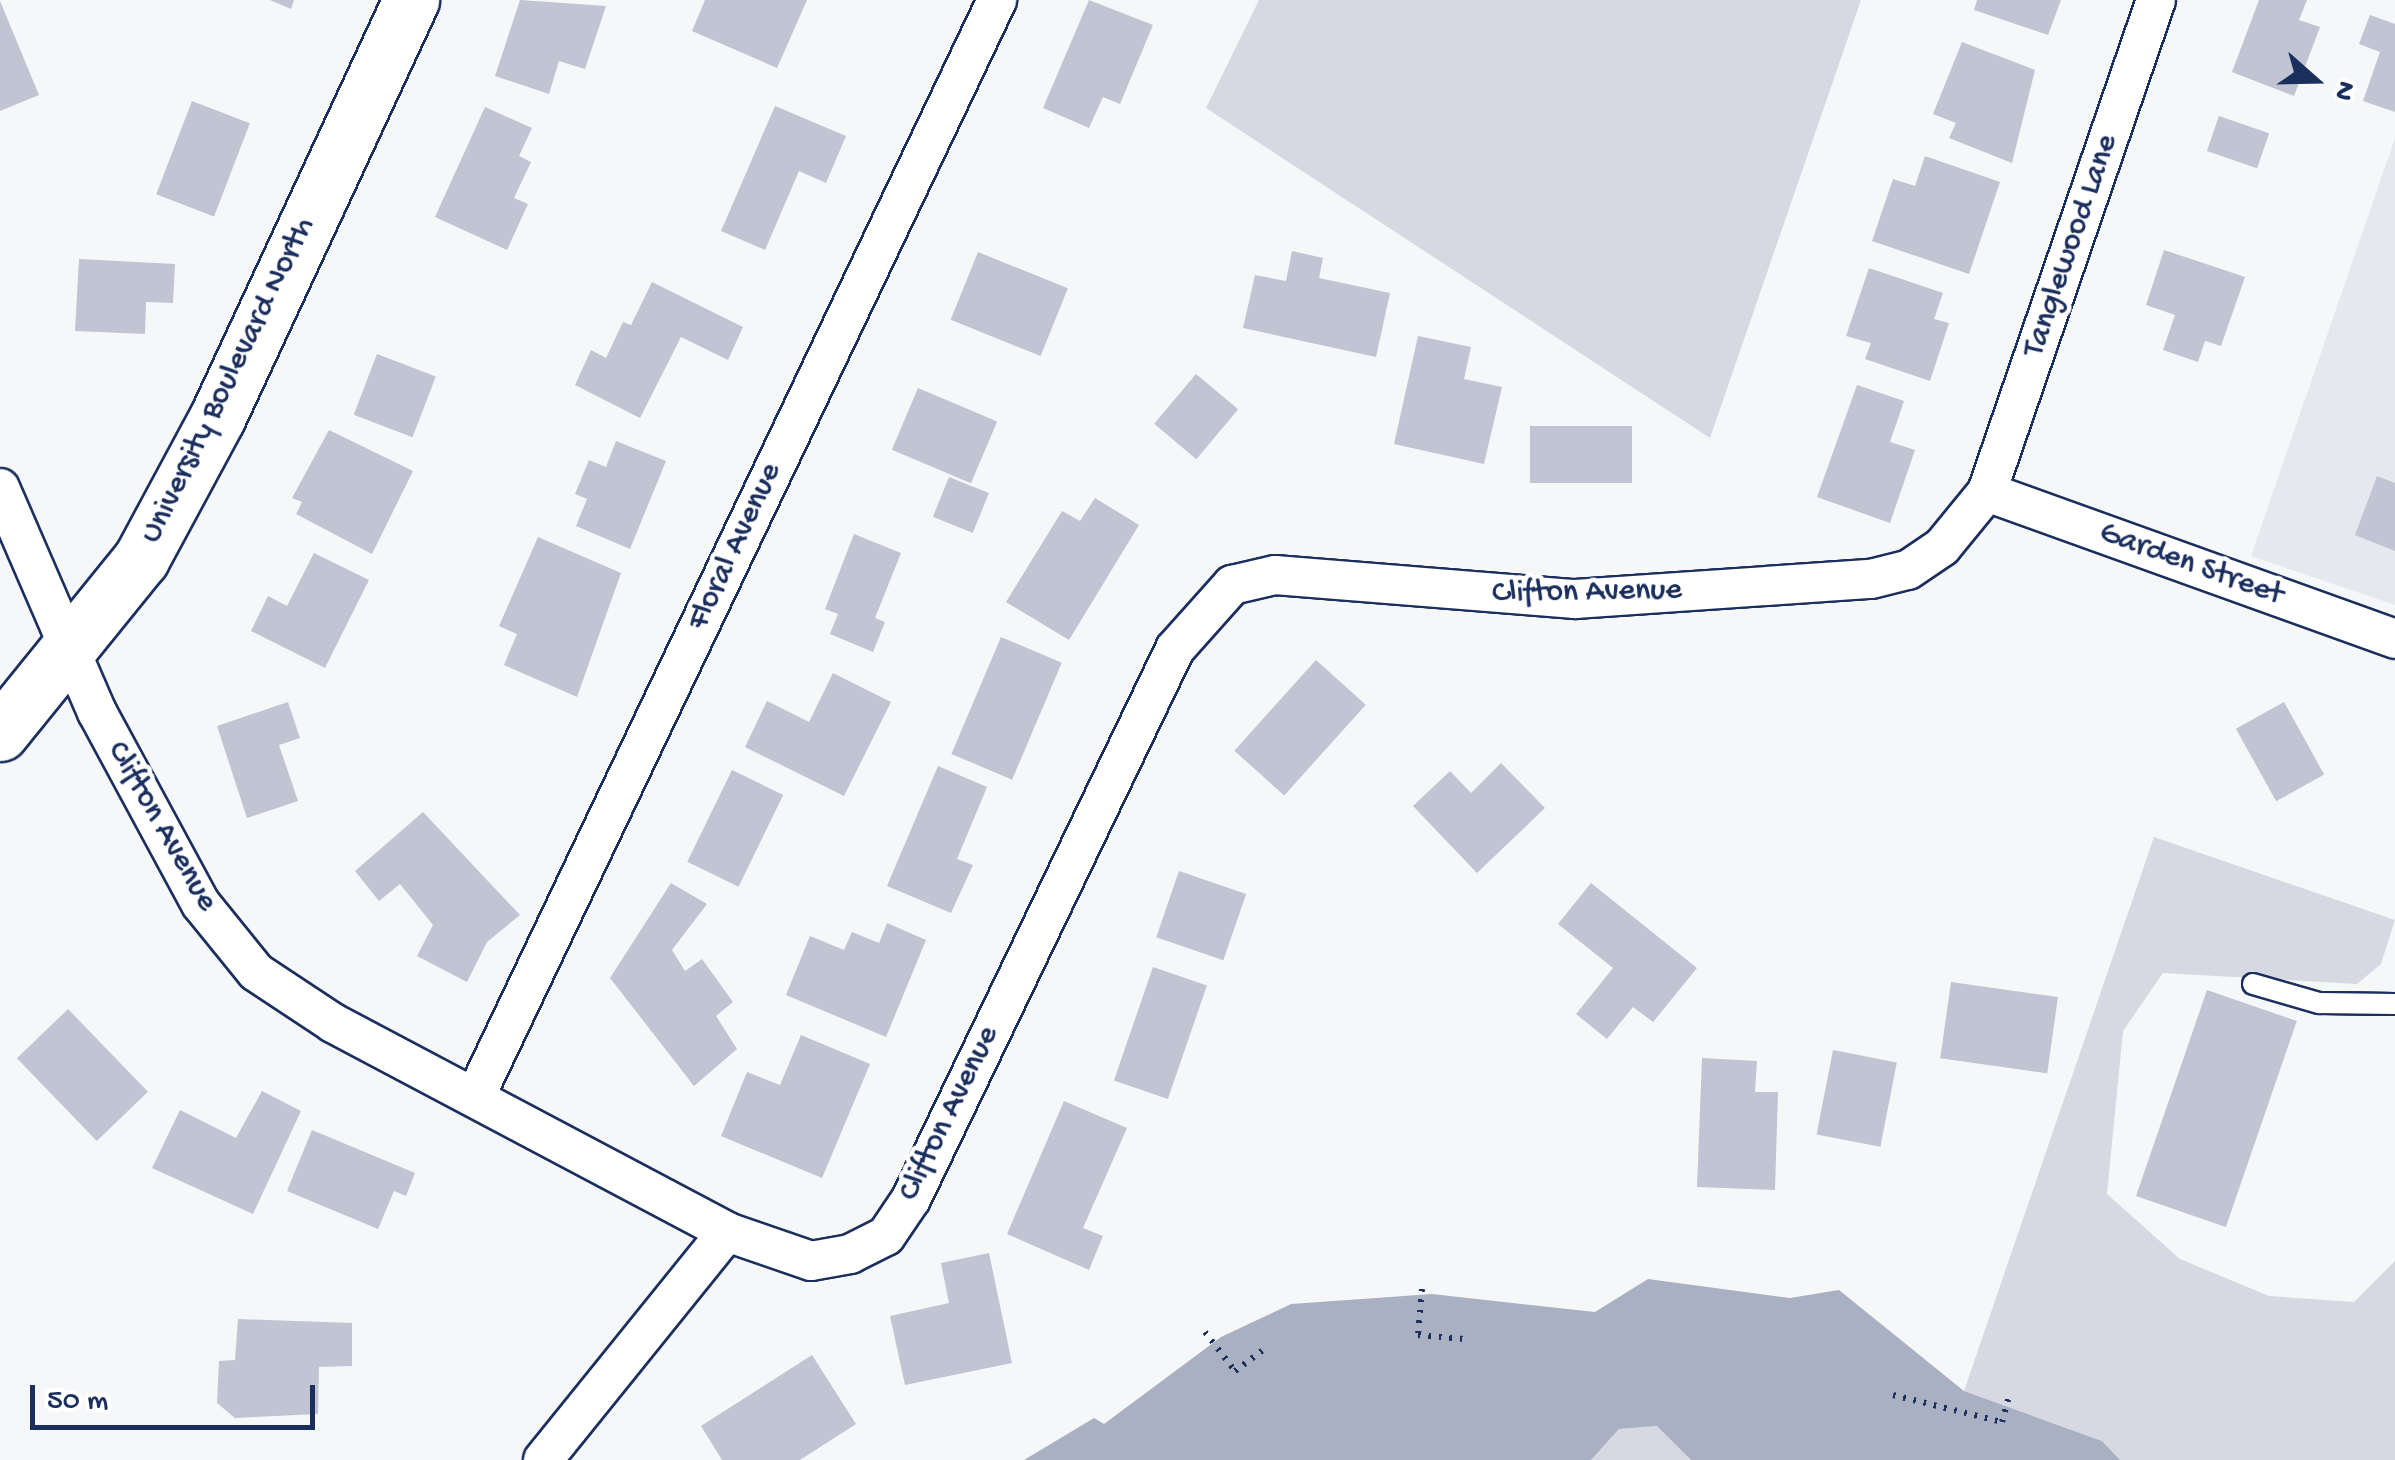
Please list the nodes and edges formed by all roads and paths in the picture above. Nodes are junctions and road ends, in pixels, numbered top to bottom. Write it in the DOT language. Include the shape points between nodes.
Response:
graph roads {
  1 [pos="411,0"];
  2 [pos="997,0"];
  3 [pos="2156,0"];
  4 [pos="0,488"];
  5 [pos="1988,492"];
  6 [pos="2395,639"];
  7 [pos="68,656"];
  8 [pos="0,733"];
  9 [pos="2253,984"];
  10 [pos="2395,1004"];
  11 [pos="476,1095"];
  12 [pos="727,1232"];
  13 [pos="1422,1288"];
  14 [pos="1205,1332"];
  15 [pos="1464,1339"];
  16 [pos="1262,1350"];
  17 [pos="1893,1395"];
  18 [pos="2008,1399"];
  19 [pos="544,1460"];
  1 -- 7 [label="main road, University Boulevard North" via="217,418 141,559"];
  2 -- 11 [label="street, Floral Avenue"];
  3 -- 5 [label="street, Tanglewood Lane"];
  4 -- 7 [label="street, Clifton Avenue"];
  5 -- 6 [label="street, Garden Street"];
  5 -- 12 [label="street, Clifton Avenue" via="1942,547 1908,570 1870,580 1575,599 1275,575 1232,585 1176,649 886,1236 811,1261"];
  7 -- 8 [label="main road, University Boulevard North"];
  7 -- 11 [label="street, Clifton Avenue" via="201,904 256,972 333,1023"];
  9 -- 10 [label="lane" via="2319,1003"];
  11 -- 12 [label="street, Clifton Avenue"];
  12 -- 19 [label="street"];
  13 -- 15 [label="path" via="1418,1334"];
  14 -- 16 [label="path" via="1236,1370"];
  17 -- 18 [label="path" via="2002,1422"];
}
